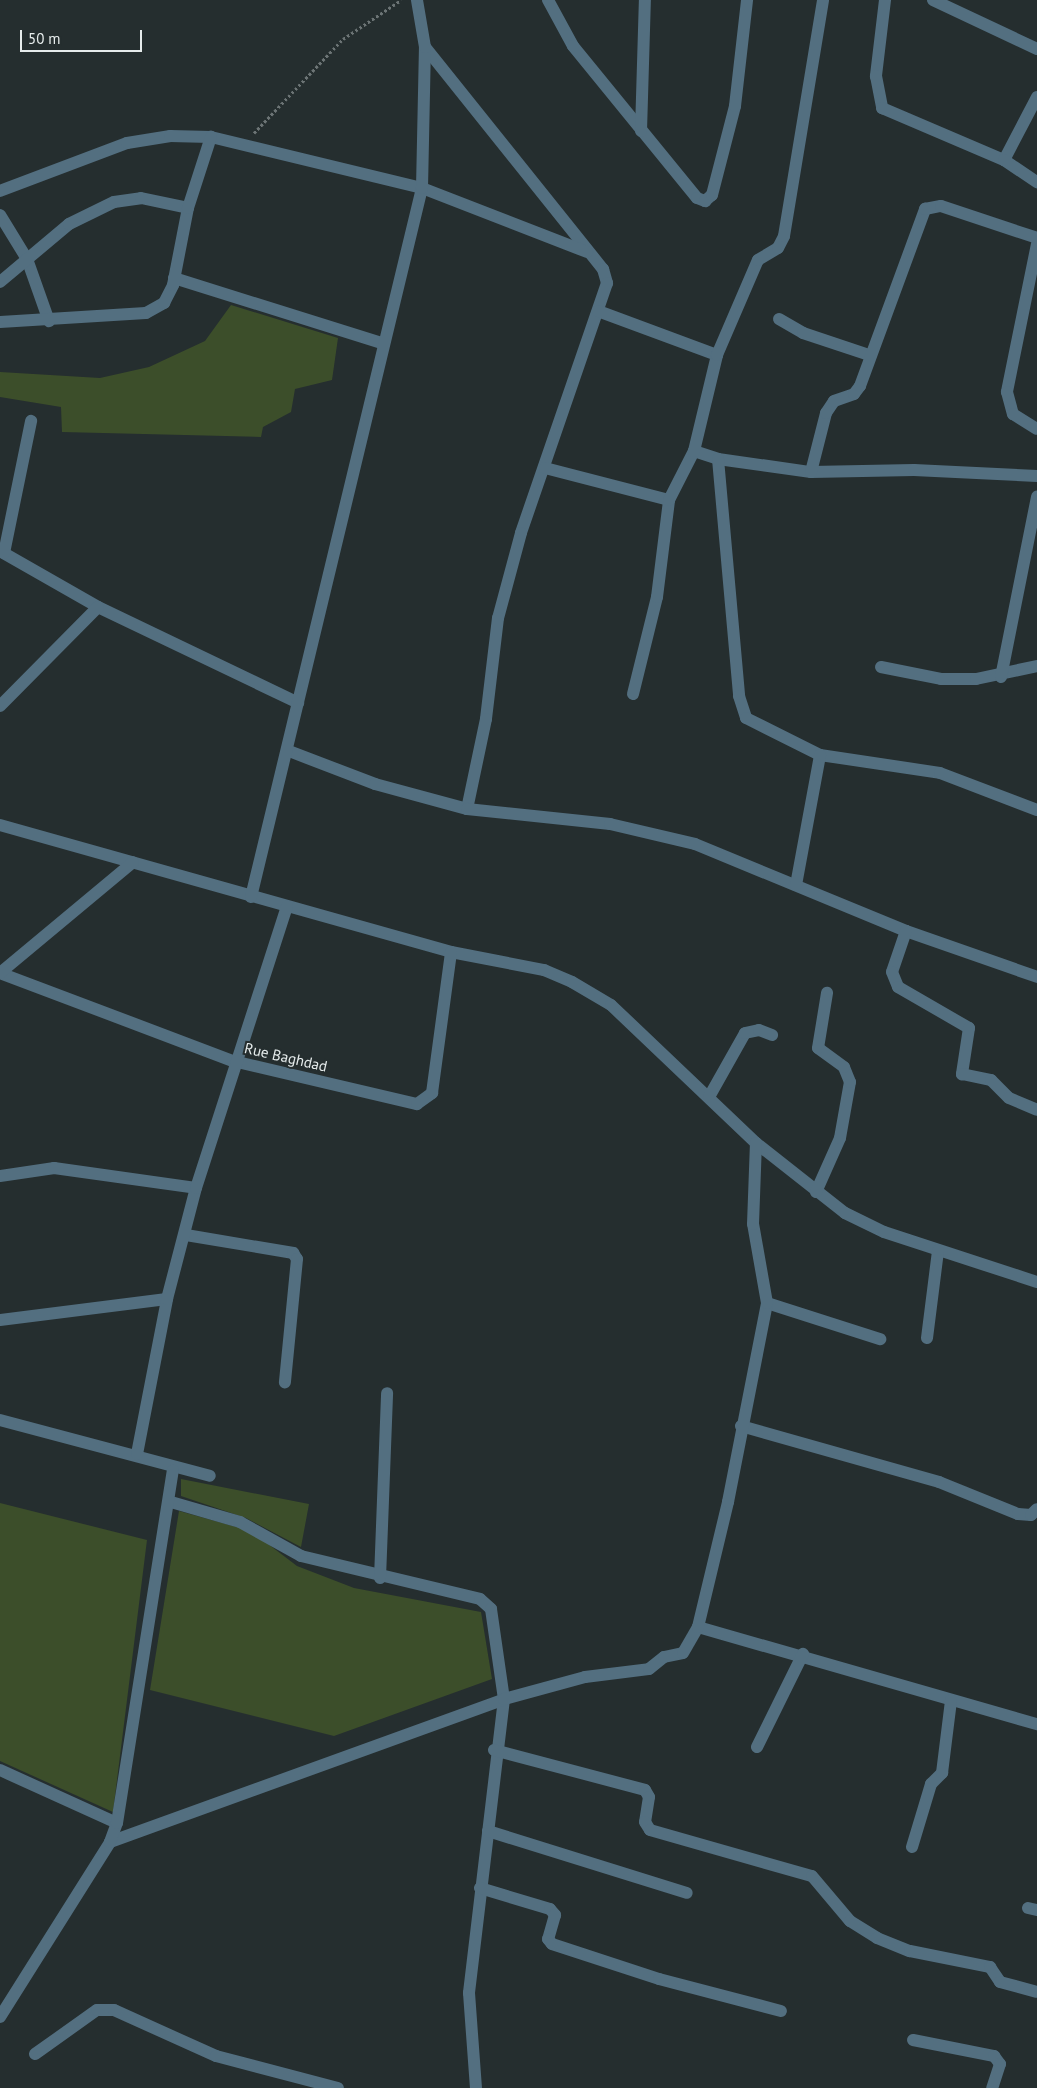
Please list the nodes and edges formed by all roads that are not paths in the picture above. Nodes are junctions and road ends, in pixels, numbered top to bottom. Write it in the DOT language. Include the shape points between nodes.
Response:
graph roads {
  1 [pos="417,0"];
  2 [pos="548,0"];
  3 [pos="645,0"];
  4 [pos="747,0"];
  5 [pos="823,0"];
  6 [pos="885,0"];
  7 [pos="933,0"];
  8 [pos="426,48"];
  9 [pos="1037,49"];
  10 [pos="1037,97"];
  11 [pos="641,131"];
  12 [pos="211,137"];
  13 [pos="1004,160"];
  14 [pos="1037,182"];
  15 [pos="422,188"];
  16 [pos="0,190"];
  17 [pos="188,208"];
  18 [pos="0,215"];
  19 [pos="1037,238"];
  20 [pos="1037,244"];
  21 [pos="589,253"];
  22 [pos="26,259"];
  23 [pos="174,278"];
  24 [pos="0,282"];
  25 [pos="598,311"];
  26 [pos="779,319"];
  27 [pos="49,321"];
  28 [pos="0,322"];
  29 [pos="384,344"];
  30 [pos="717,355"];
  31 [pos="869,355"];
  32 [pos="31,421"];
  33 [pos="1037,429"];
  34 [pos="694,451"];
  35 [pos="718,460"];
  36 [pos="545,468"];
  37 [pos="811,472"];
  38 [pos="1037,476"];
  39 [pos="1037,497"];
  40 [pos="670,500"];
  41 [pos="2,552"];
  42 [pos="98,607"];
  43 [pos="1037,666"];
  44 [pos="881,667"];
  45 [pos="1001,677"];
  46 [pos="633,694"];
  47 [pos="298,703"];
  48 [pos="0,706"];
  49 [pos="289,751"];
  50 [pos="820,755"];
  51 [pos="467,809"];
  52 [pos="1037,810"];
  53 [pos="0,825"];
  54 [pos="133,862"];
  55 [pos="796,884"];
  56 [pos="251,897"];
  57 [pos="287,906"];
  58 [pos="906,931"];
  59 [pos="451,952"];
  60 [pos="0,973"];
  61 [pos="1037,977"];
  62 [pos="827,994"];
  63 [pos="772,1036"];
  64 [pos="233,1061"];
  65 [pos="709,1097"];
  66 [pos="1037,1110"];
  67 [pos="756,1143"];
  68 [pos="0,1176"];
  69 [pos="196,1188"];
  70 [pos="816,1192"];
  71 [pos="186,1235"];
  72 [pos="938,1251"];
  73 [pos="1037,1282"];
  74 [pos="167,1299"];
  75 [pos="768,1303"];
  76 [pos="0,1320"];
  77 [pos="927,1338"];
  78 [pos="880,1340"];
  79 [pos="285,1382"];
  80 [pos="388,1393"];
  81 [pos="0,1420"];
  82 [pos="741,1426"];
  83 [pos="137,1454"];
  84 [pos="173,1470"];
  85 [pos="210,1476"];
  86 [pos="171,1502"];
  87 [pos="1037,1509"];
  88 [pos="380,1578"];
  89 [pos="698,1627"];
  90 [pos="803,1654"];
  91 [pos="504,1699"];
  92 [pos="951,1701"];
  93 [pos="1037,1724"];
  94 [pos="757,1747"];
  95 [pos="494,1750"];
  96 [pos="0,1770"];
  97 [pos="117,1823"];
  98 [pos="488,1831"];
  99 [pos="110,1842"];
  100 [pos="912,1847"];
  101 [pos="480,1888"];
  102 [pos="687,1893"];
  103 [pos="1037,1992"];
  104 [pos="782,2011"];
  105 [pos="0,2018"];
  106 [pos="912,2040"];
  107 [pos="35,2054"];
  108 [pos="338,2088"];
  109 [pos="476,2088"];
  110 [pos="992,2088"];
  1 -- 8 [label="street"];
  2 -- 11 [label="street" via="573,46"];
  3 -- 11 [label="street"];
  4 -- 11 [label="street" via="735,106 710,198 697,198"];
  5 -- 30 [label="street" via="784,236 778,248 758,260"];
  6 -- 13 [label="street" via="876,76 882,108 892,116"];
  7 -- 9 [label="street"];
  8 -- 15 [label="street"];
  8 -- 21 [label="street"];
  10 -- 13 [label="street"];
  12 -- 15 [label="street" via="246,142"];
  12 -- 16 [label="street" via="170,136 127,143"];
  12 -- 17 [label="street"];
  13 -- 14 [label="street"];
  15 -- 21 [label="street"];
  15 -- 29 [label="street"];
  17 -- 22 [label="street" via="141,198 114,202 69,224"];
  17 -- 23 [label="street"];
  18 -- 22 [label="street"];
  19 -- 31 [label="street" via="941,206 928,207 916,224"];
  20 -- 33 [label="street" via="1007,392 1013,414"];
  21 -- 25 [label="street" via="607,278"];
  22 -- 24 [label="street"];
  22 -- 27 [label="street"];
  23 -- 27 [label="street" via="169,296 152,312"];
  23 -- 29 [label="street"];
  25 -- 30 [label="street"];
  25 -- 36 [label="street"];
  26 -- 31 [label="street" via="811,336"];
  27 -- 28 [label="street"];
  29 -- 47 [label="street"];
  30 -- 34 [label="street"];
  31 -- 37 [label="street" via="856,391 834,401 826,413"];
  32 -- 41 [label="street"];
  34 -- 35 [label="street"];
  34 -- 40 [label="street"];
  35 -- 37 [label="street"];
  35 -- 50 [label="street" via="742,713 757,726"];
  36 -- 40 [label="street"];
  36 -- 51 [label="street" via="520,533 498,618 486,719"];
  37 -- 38 [label="street" via="914,470"];
  39 -- 45 [label="street"];
  40 -- 46 [label="street" via="657,597"];
  41 -- 42 [label="street"];
  42 -- 47 [label="street"];
  42 -- 48 [label="street"];
  43 -- 45 [label="street"];
  44 -- 45 [label="street" via="940,679"];
  47 -- 49 [label="street"];
  49 -- 51 [label="street" via="375,784"];
  49 -- 56 [label="street"];
  50 -- 52 [label="street" via="940,772"];
  50 -- 55 [label="street"];
  51 -- 55 [label="street" via="656,833"];
  53 -- 54 [label="street"];
  54 -- 56 [label="street"];
  54 -- 60 [label="street"];
  55 -- 58 [label="street"];
  56 -- 57 [label="street"];
  57 -- 59 [label="street"];
  57 -- 64 [label="street"];
  58 -- 61 [label="street"];
  58 -- 66 [label="street" via="892,972 898,987 969,1028 962,1074 991,1080 1009,1098"];
  59 -- 64 [label="street, Rue Baghdad" via="432,1093 417,1104"];
  59 -- 65 [label="street" via="507,960 572,982 611,1005"];
  60 -- 64 [label="street, Rue Baghdad"];
  62 -- 70 [label="street" via="818,1048 844,1067 850,1082 840,1138"];
  63 -- 65 [label="street" via="759,1030 745,1033"];
  64 -- 69 [label="street"];
  65 -- 67 [label="street"];
  67 -- 70 [label="street"];
  67 -- 75 [label="street" via="753,1224"];
  68 -- 69 [label="street" via="54,1168"];
  69 -- 71 [label="street"];
  70 -- 72 [label="street" via="884,1232"];
  71 -- 74 [label="street"];
  71 -- 79 [label="street" via="293,1253 297,1259"];
  72 -- 73 [label="street"];
  72 -- 77 [label="street"];
  74 -- 76 [label="street"];
  74 -- 83 [label="street"];
  75 -- 78 [label="street"];
  75 -- 82 [label="street"];
  80 -- 88 [label="street"];
  81 -- 83 [label="street"];
  82 -- 87 [label="street" via="939,1482 1008,1512 1031,1515"];
  82 -- 89 [label="street" via="728,1502"];
  83 -- 84 [label="street"];
  84 -- 85 [label="street"];
  84 -- 86 [label="street"];
  86 -- 88 [label="street" via="240,1522 301,1556"];
  86 -- 97 [label="street"];
  88 -- 91 [label="street" via="486,1603"];
  89 -- 90 [label="street"];
  89 -- 91 [label="street" via="680,1656 664,1657 649,1669 585,1677"];
  90 -- 92 [label="street"];
  90 -- 94 [label="street"];
  91 -- 95 [label="street"];
  91 -- 99 [label="street"];
  92 -- 93 [label="street"];
  92 -- 100 [label="street" via="942,1773 931,1784"];
  95 -- 98 [label="street"];
  95 -- 103 [label="street" via="645,1790 649,1797 645,1822 650,1830 812,1876 850,1921 877,1938 910,1951 990,1967 1000,1982"];
  96 -- 97 [label="street"];
  97 -- 99 [label="street"];
  98 -- 101 [label="street"];
  98 -- 102 [label="street"];
  99 -- 105 [label="street"];
  101 -- 104 [label="street" via="550,1909 555,1915 548,1939 552,1944 660,1979"];
  101 -- 109 [label="street" via="469,1992"];
  106 -- 110 [label="street" via="994,2056 1000,2064"];
  107 -- 108 [label="street" via="98,2010 114,2010 216,2056"];
}
